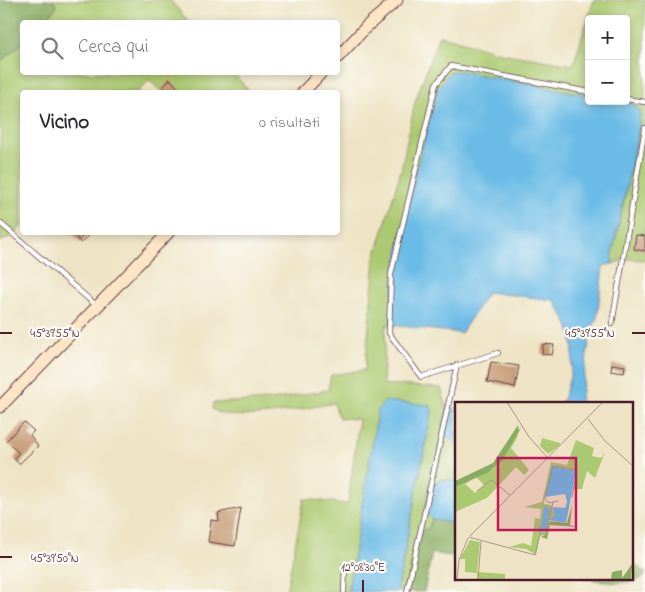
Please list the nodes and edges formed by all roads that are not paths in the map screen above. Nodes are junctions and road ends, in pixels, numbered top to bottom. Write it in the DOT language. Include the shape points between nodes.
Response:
graph roads {
  1 [pos="397,0"];
  2 [pos="340,55"];
  3 [pos="319,75"];
  4 [pos="305,90"];
  5 [pos="585,91"];
  6 [pos="630,100"];
  7 [pos="645,102"];
  8 [pos="645,128"];
  9 [pos="0,224"];
  10 [pos="166,235"];
  11 [pos="98,307"];
  12 [pos="612,324"];
  13 [pos="498,353"];
  14 [pos="457,365"];
  15 [pos="0,407"];
  16 [pos="345,566"];
  17 [pos="344,592"];
  18 [pos="407,592"];
  1 -- 2 [label="main road"];
  3 -- 4 [label="main road"];
  5 -- 14 [label="lane" via="451,66 436,84 391,274 389,333 421,377"];
  6 -- 7 [label="lane"];
  8 -- 12 [label="lane"];
  9 -- 11 [label="lane"];
  10 -- 11 [label="main road"];
  11 -- 15 [label="main road"];
  13 -- 14 [label="lane"];
  14 -- 18 [label="lane"];
  16 -- 17 [label="lane"];
}
